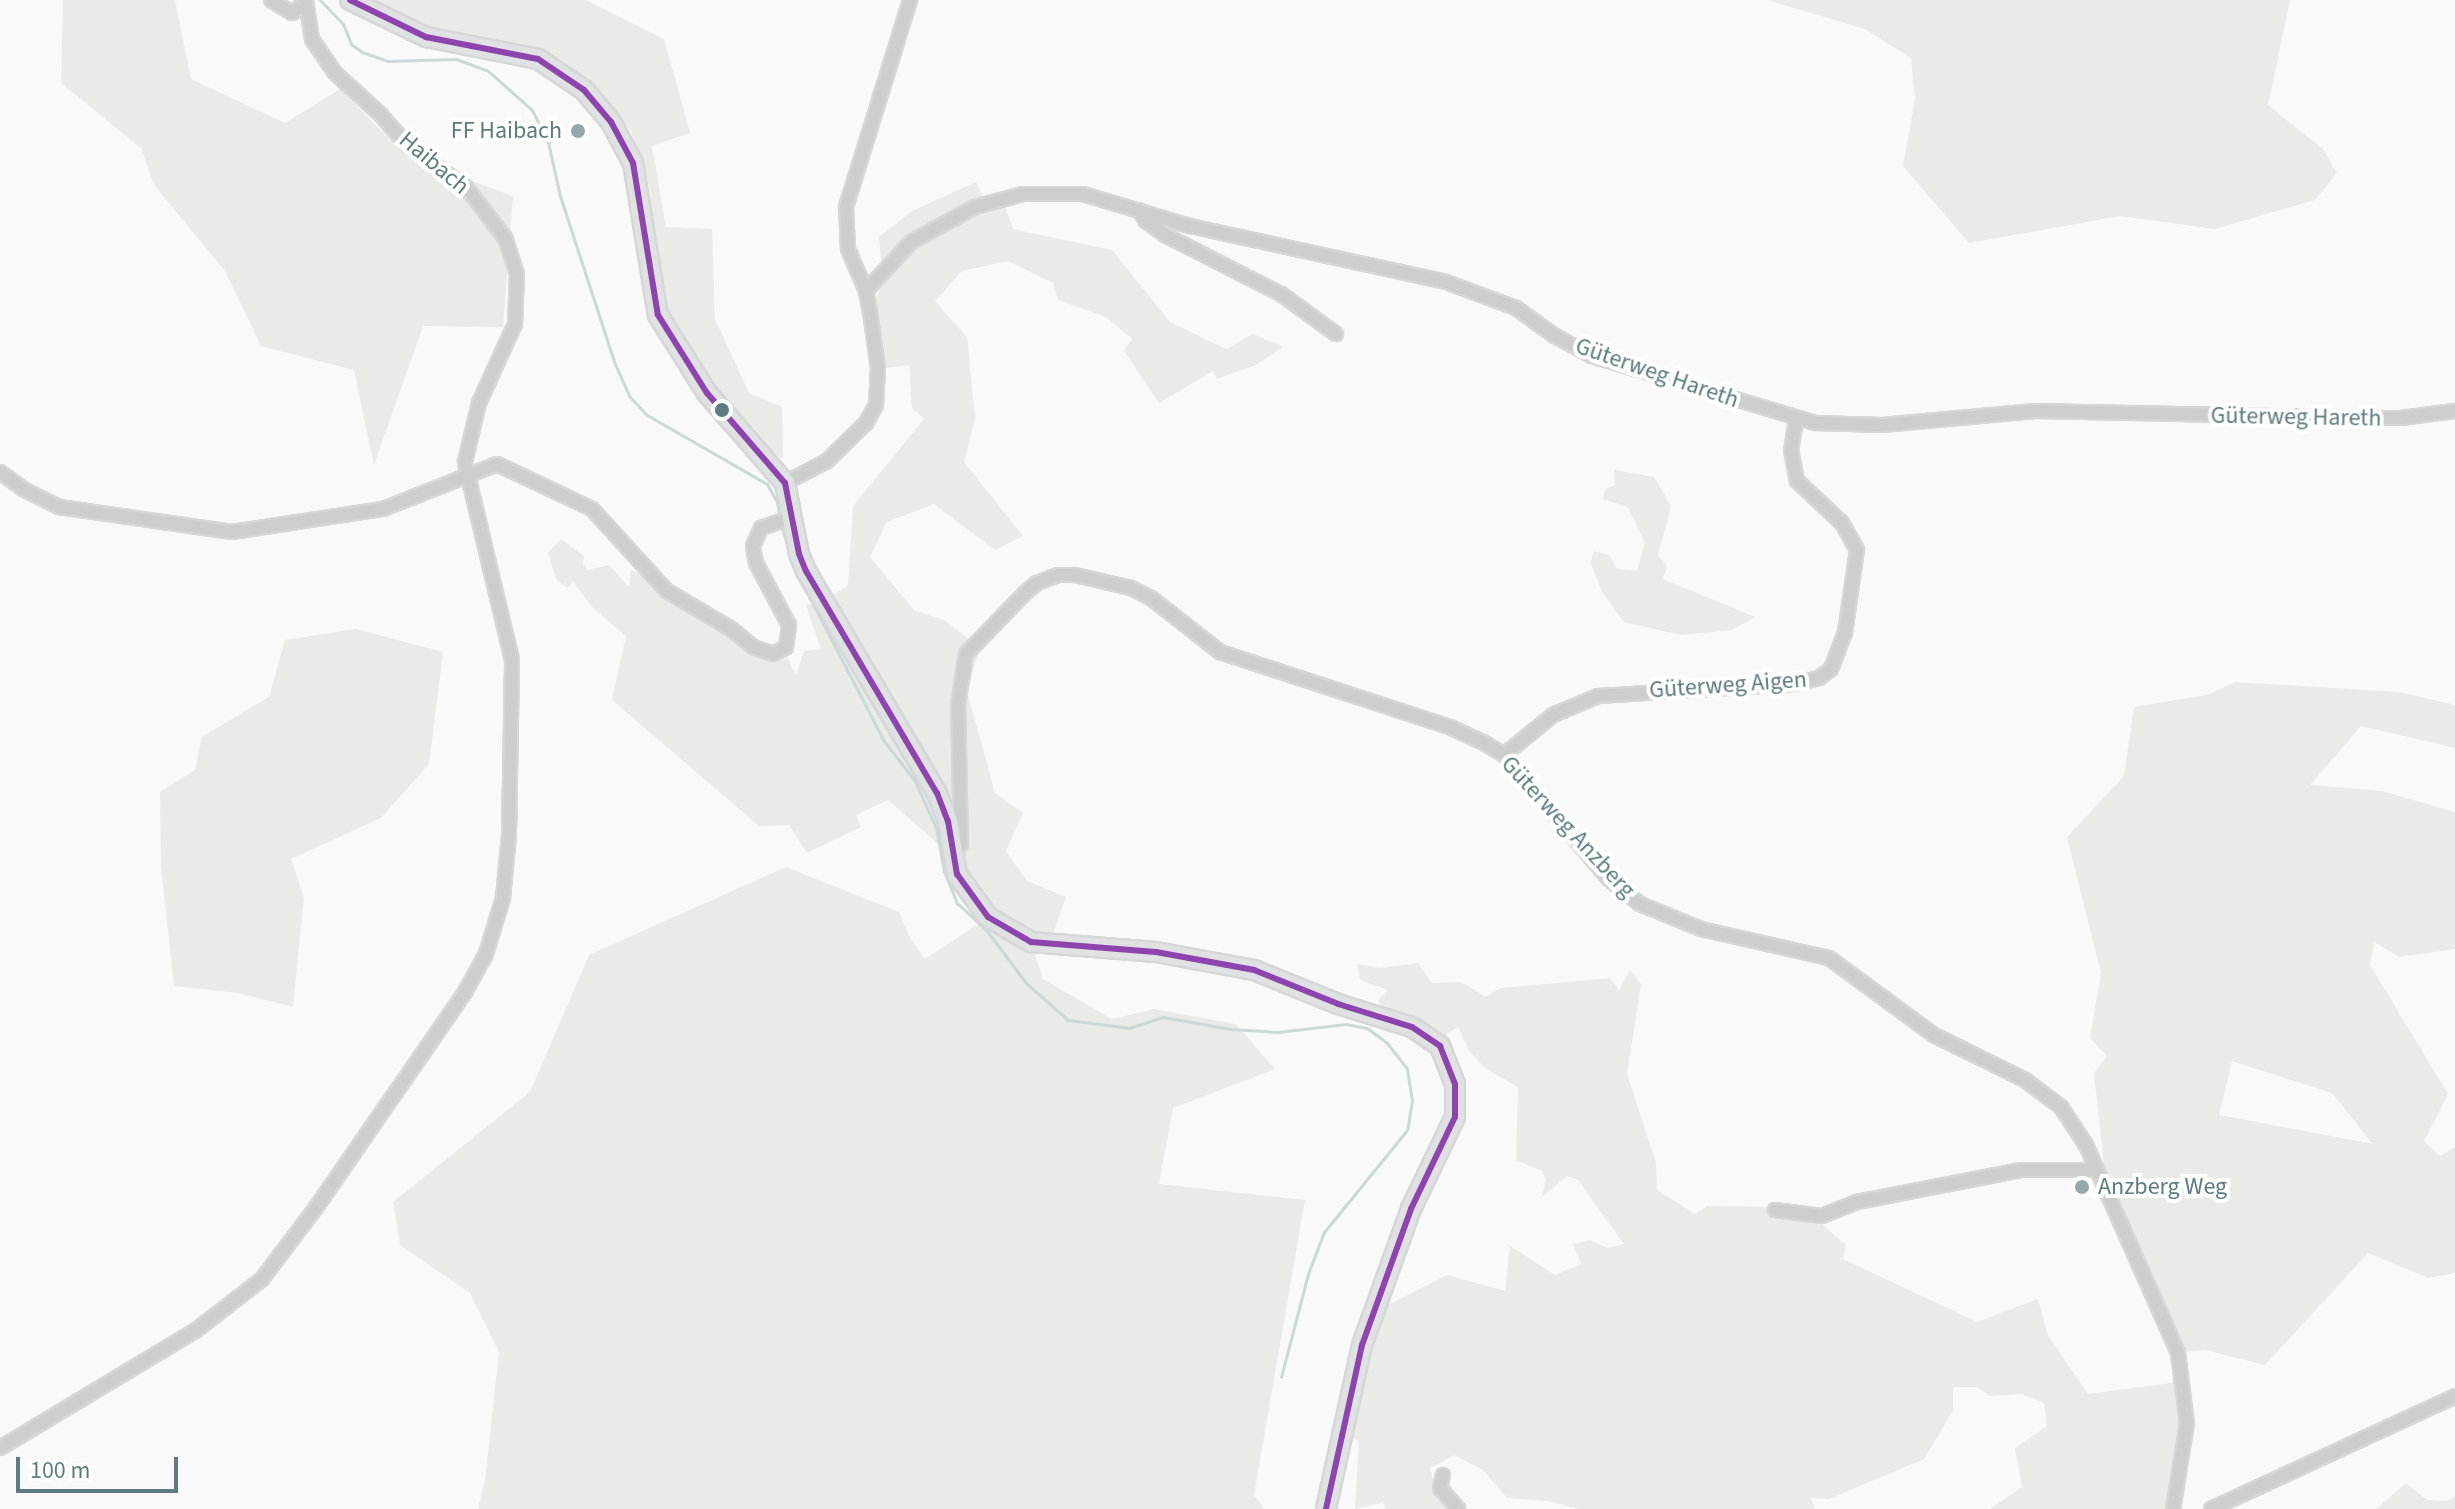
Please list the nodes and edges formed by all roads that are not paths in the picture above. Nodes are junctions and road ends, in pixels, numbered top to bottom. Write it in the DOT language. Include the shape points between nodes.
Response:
graph roads {
  1 [pos="271,0"];
  2 [pos="350,0"];
  3 [pos="910,0"];
  4 [pos="305,2"];
  5 [pos="1139,210"];
  6 [pos="866,291"];
  7 [pos="1336,334"];
  8 [pos="2455,411"];
  9 [pos="1796,418"];
  10 [pos="0,472"];
  11 [pos="467,477"];
  12 [pos="785,483"];
  13 [pos="785,518"];
  14 [pos="1504,755"];
  15 [pos="951,855"];
  16 [pos="2097,1170"];
  17 [pos="1775,1210"];
  18 [pos="2455,1396"];
  19 [pos="0,1448"];
  20 [pos="1443,1475"];
  21 [pos="1326,1509"];
  22 [pos="1458,1509"];
  23 [pos="2173,1509"];
  24 [pos="2211,1509"];
  1 -- 4 [label="street, Haibach" via="292,13"];
  2 -- 12 [label="main road" via="426,37 538,59 597,103 633,163 658,315 707,393"];
  3 -- 6 [label="street" via="846,207 848,249"];
  4 -- 11 [label="street, Haibach" via="312,39 335,73 407,145 467,188 510,248 518,313 474,418"];
  5 -- 6 [label="street, Güterweg Hareth" via="1073,193 992,200 911,242"];
  5 -- 7 [label="street" via="1165,235 1281,294"];
  5 -- 9 [label="street, Güterweg Hareth" via="1218,233 1446,282 1516,308 1592,356"];
  6 -- 12 [label="street" via="878,368 873,414 820,466"];
  8 -- 9 [label="street, Güterweg Hareth" via="2358,418 2035,411 1856,426"];
  9 -- 14 [label="street, Güterweg Aigen" via="1791,451 1797,481 1842,523 1857,550 1845,633 1831,669 1795,684 1598,696 1553,715"];
  10 -- 11 [label="street" via="42,500 67,509 232,532 383,509"];
  11 -- 13 [label="street" via="497,464 577,500 614,529 667,591 753,647 773,654 786,647 789,625 756,563 753,546 757,532"];
  11 -- 19 [label="street, Haibach" via="507,631 513,681 506,877 486,954 356,1151 262,1279 195,1331"];
  12 -- 13 [label="main road"];
  13 -- 15 [label="main road" via="806,571 937,793 948,821"];
  14 -- 15 [label="street, Güterweg Anzberg" via="1452,728 1220,652 1131,588 1058,575 1031,588 966,654 958,705 961,844"];
  14 -- 16 [label="street, Güterweg Anzberg" via="1608,878 1640,904 1682,923 1811,952 1845,968 1951,1046 2043,1090 2074,1123"];
  15 -- 21 [label="main road" via="982,911 1031,942 1156,952 1254,970 1412,1027 1434,1039 1447,1057 1455,1084 1455,1117 1411,1209 1362,1345"];
  16 -- 17 [label="street" via="2022,1170 1865,1200 1822,1216"];
  16 -- 23 [label="street, Güterweg Anzberg" via="2178,1353 2187,1423"];
  18 -- 24 [label="street"];
  20 -- 22 [label="street" via="1440,1488"];
}
